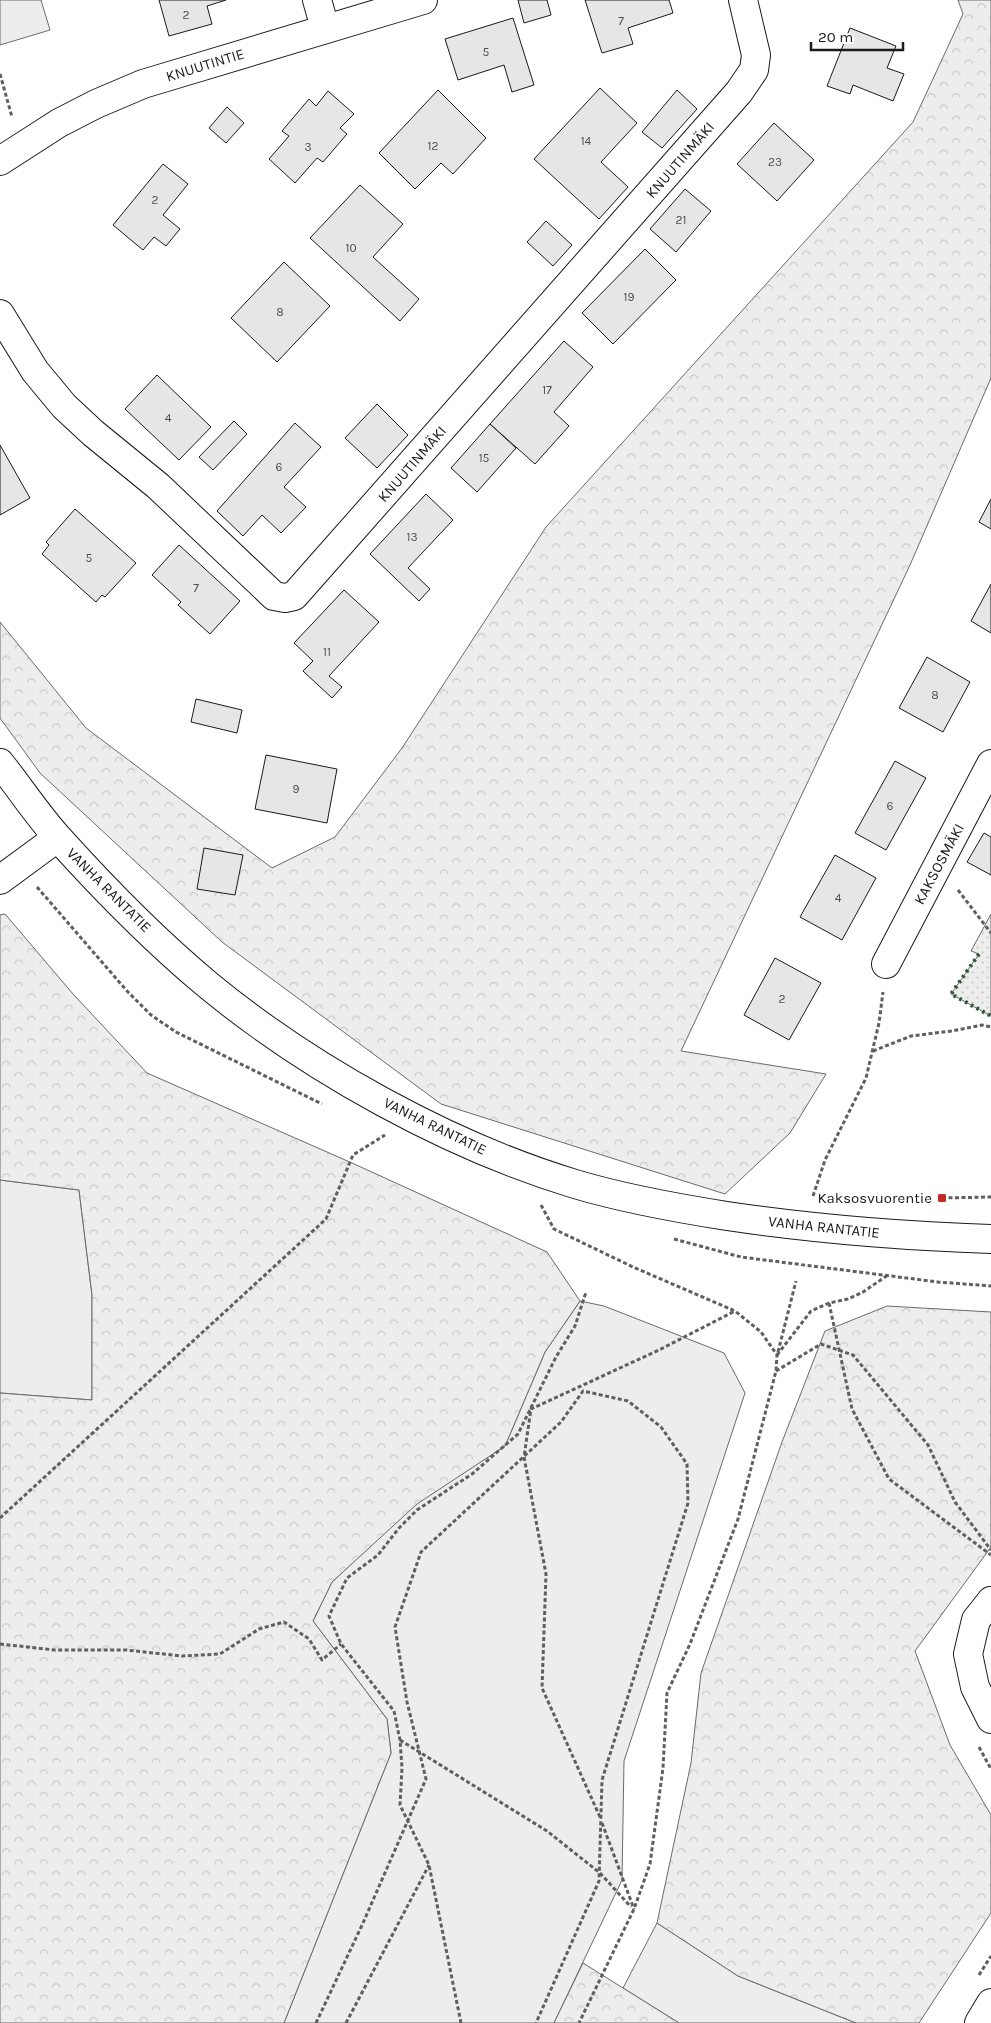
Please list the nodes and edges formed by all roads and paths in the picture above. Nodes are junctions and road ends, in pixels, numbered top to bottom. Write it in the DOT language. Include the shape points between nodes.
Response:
graph roads {
  1 [pos="317,0"];
  2 [pos="423,0"];
  3 [pos="742,0"];
  4 [pos="325,28"];
  5 [pos="0,161"];
  6 [pos="0,314"];
  7 [pos="0,763"];
  8 [pos="991,764"];
  9 [pos="58,838"];
  10 [pos="939,865"];
  11 [pos="0,880"];
  12 [pos="991,933"];
  13 [pos="886,964"];
  14 [pos="991,1027"];
  15 [pos="873,1051"];
  16 [pos="386,1135"];
  17 [pos="814,1196"];
  18 [pos="991,1197"];
  19 [pos="942,1198"];
  20 [pos="541,1205"];
  21 [pos="991,1239"];
  22 [pos="888,1275"];
  23 [pos="796,1282"];
  24 [pos="586,1292"];
  25 [pos="829,1303"];
  26 [pos="736,1311"];
  27 [pos="839,1350"];
  28 [pos="778,1355"];
  29 [pos="776,1371"];
  30 [pos="532,1409"];
  31 [pos="524,1456"];
  32 [pos="0,1518"];
  33 [pos="991,1550"];
  34 [pos="991,1555"];
  35 [pos="991,1601"];
  36 [pos="0,1644"];
  37 [pos="341,1644"];
  38 [pos="991,1719"];
  39 [pos="400,1740"];
  40 [pos="419,1751"];
  41 [pos="407,1820"];
  42 [pos="601,1820"];
  43 [pos="429,1865"];
  44 [pos="600,1873"];
  45 [pos="634,1909"];
  46 [pos="991,2003"];
  47 [pos="316,2023"];
  48 [pos="346,2023"];
  49 [pos="461,2023"];
  50 [pos="536,2023"];
  51 [pos="579,2023"];
  52 [pos="979,2023"];
  1 -- 4 [label="street"];
  2 -- 4 [label="street, KNUUTINTIE"];
  3 -- 6 [label="street, KNUUTINMÄKI" via="756,55 754,70 739,92 294,596 274,596 158,486 64,406 35,371"];
  4 -- 5 [label="street, KNUUTINTIE" via="118,94 59,123"];
  7 -- 9 [label="street, VANHA RANTATIE"];
  8 -- 10 [label="street, KAKSOSMÄKI"];
  9 -- 11 [label="street"];
  9 -- 21 [label="street, VANHA RANTATIE" via="174,955 280,1039 347,1082 506,1161 577,1185 668,1206 791,1225"];
  10 -- 12 [label="path"];
  10 -- 13 [label="street, KAKSOSMÄKI"];
  13 -- 15 [label="path"];
  14 -- 15 [label="path" via="982,1024 911,1036"];
  15 -- 17 [label="path" via="866,1078 826,1160"];
  16 -- 32 [label="path" via="353,1155 326,1219"];
  18 -- 19 [label="path"];
  20 -- 26 [label="path" via="554,1229"];
  22 -- 25 [label="path" via="863,1292"];
  23 -- 28 [label="path"];
  24 -- 30 [label="path" via="575,1326 556,1357"];
  25 -- 27 [label="path"];
  25 -- 28 [label="path" via="811,1311"];
  26 -- 28 [label="path" via="761,1332"];
  26 -- 30 [label="path"];
  27 -- 29 [label="path" via="822,1344"];
  27 -- 33 [label="path" via="853,1355 928,1445 955,1502"];
  27 -- 34 [label="path" via="852,1409 889,1479"];
  28 -- 29 [label="path"];
  29 -- 45 [label="path" via="738,1520 690,1644 667,1693 663,1768 650,1864"];
  30 -- 31 [label="path"];
  30 -- 37 [label="path" via="518,1434 472,1474 417,1510 378,1555 347,1578 329,1616"];
  31 -- 40 [label="path" via="421,1552 395,1627"];
  31 -- 42 [label="path" via="546,1574 542,1688"];
  31 -- 42 [label="path" via="561,1422 583,1391 628,1401 661,1427 687,1464 688,1503 602,1780"];
  35 -- 38 [label="street" via="976,1620 968,1654 975,1687"];
  36 -- 37 [label="path" via="182,1656 220,1654 259,1629 284,1622 309,1639 322,1660"];
  37 -- 39 [label="path" via="394,1711"];
  39 -- 40 [label="path"];
  39 -- 41 [label="path" via="400,1805"];
  40 -- 41 [label="path" via="426,1779"];
  40 -- 44 [label="path" via="547,1831"];
  41 -- 43 [label="path"];
  41 -- 47 [label="path"];
  42 -- 44 [label="path"];
  42 -- 45 [label="path"];
  43 -- 48 [label="path"];
  43 -- 49 [label="path"];
  44 -- 45 [label="path"];
  44 -- 50 [label="path"];
  45 -- 51 [label="path"];
  46 -- 52 [label="street"];
}
